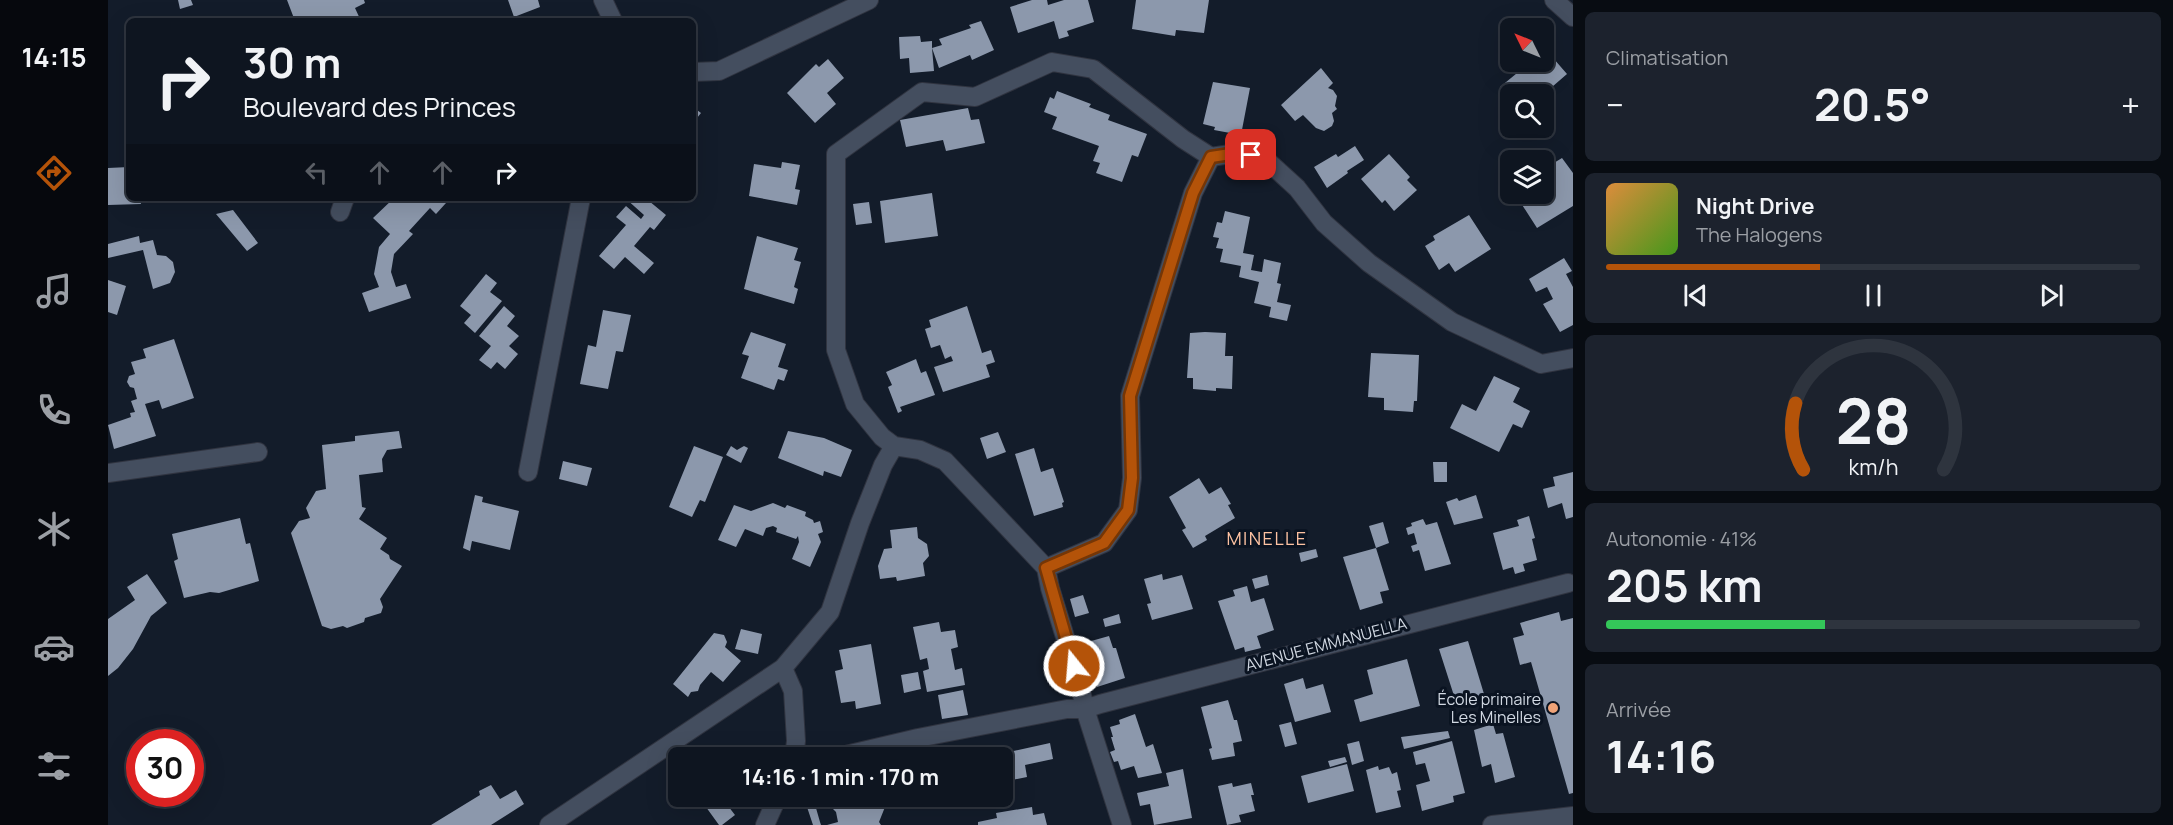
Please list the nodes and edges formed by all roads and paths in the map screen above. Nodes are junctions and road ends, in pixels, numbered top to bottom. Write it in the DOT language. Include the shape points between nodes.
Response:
graph roads {
  1 [pos="603,0"];
  2 [pos="869,0"];
  3 [pos="1554,0"];
  4 [pos="1573,17"];
  5 [pos="612,18"];
  6 [pos="696,72"];
  7 [pos="1211,157"];
  8 [pos="581,201"];
  9 [pos="1573,358"];
  10 [pos="894,446"];
  11 [pos="258,452"];
  12 [pos="528,472"];
  13 [pos="108,473"];
  14 [pos="1046,568"];
  15 [pos="1568,583"];
  16 [pos="783,668"];
  17 [pos="1085,710"];
  18 [pos="795,747"];
  19 [pos="880,747"];
  20 [pos="773,807"];
  21 [pos="1573,816"];
  22 [pos="549,825"];
  23 [pos="765,825"];
  24 [pos="1122,825"];
  25 [pos="1494,825"];
  1 -- 5 [label="street"];
  2 -- 6 [label="street" via="719,71"];
  3 -- 4 [label="street"];
  7 -- 9 [label="street" via="1237,153 1264,158 1297,188 1324,223 1369,263 1452,322 1541,364"];
  7 -- 10 [label="street" via="1093,69 1052,62 975,96 922,92 836,154 836,350 855,404"];
  7 -- 14 [label="street" via="1190,204 1130,396 1132,478 1128,510 1104,543"];
  8 -- 12 [label="street"];
  10 -- 14 [label="street" via="920,450 945,461"];
  10 -- 16 [label="street" via="860,523 830,612"];
  11 -- 13 [label="street"];
  14 -- 17 [label="street"];
  15 -- 17 [label="street, AVENUE EMMANUELLA"];
  16 -- 18 [label="street" via="793,691"];
  16 -- 22 [label="street"];
  17 -- 19 [label="street, AVENUE EMMANUELLA" via="1067,710"];
  17 -- 24 [label="street"];
  20 -- 23 [label="street"];
  21 -- 25 [label="street"];
}
